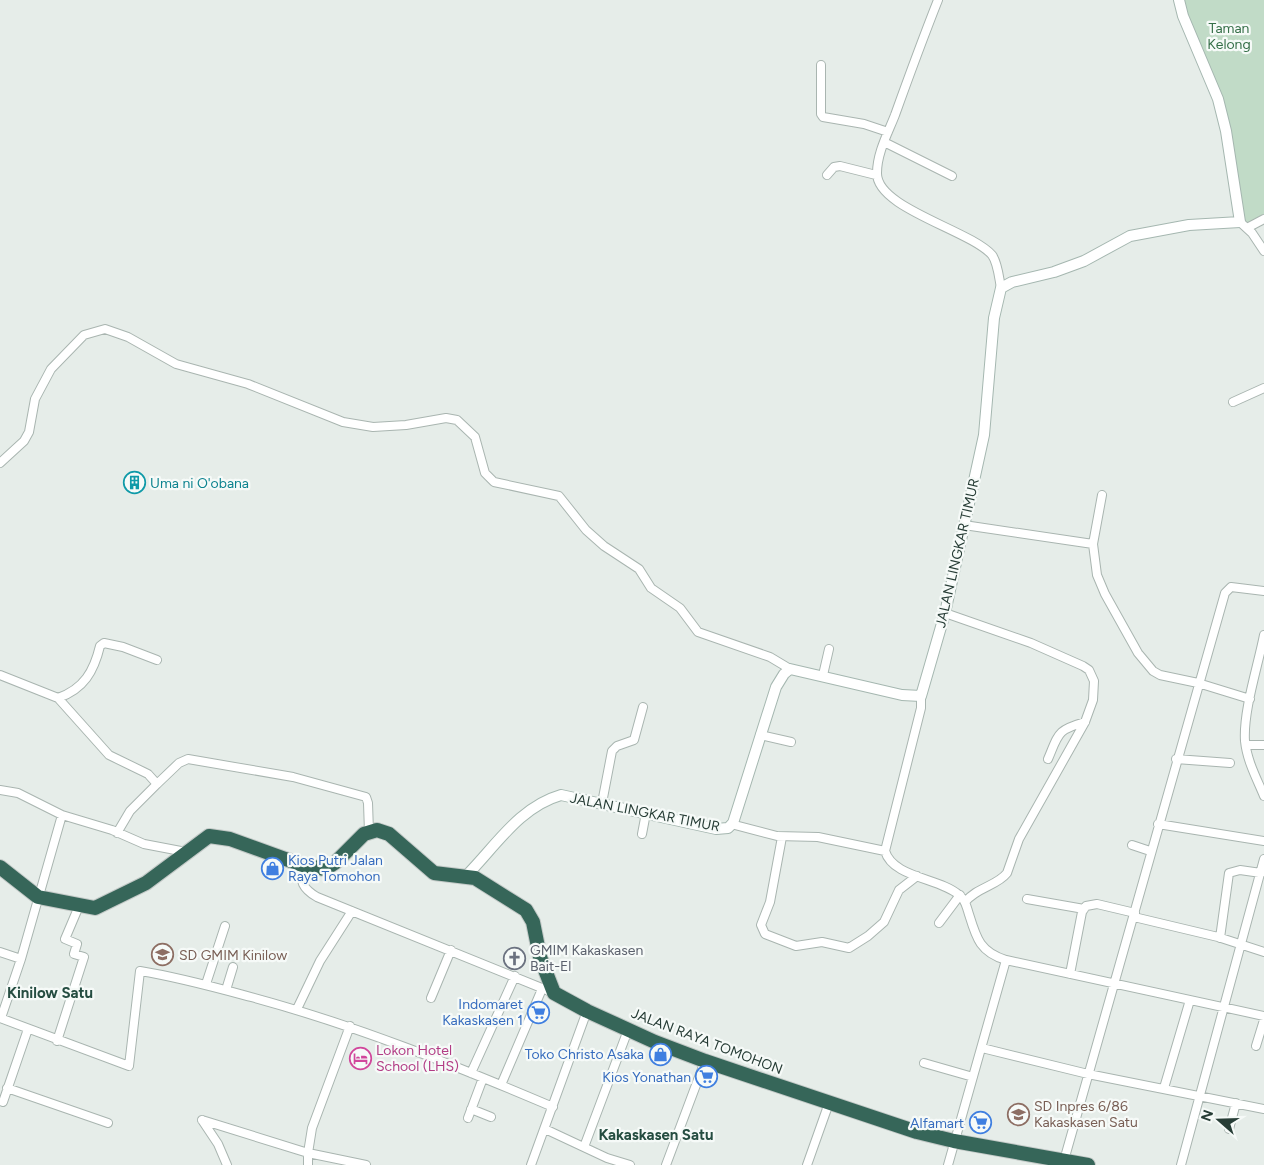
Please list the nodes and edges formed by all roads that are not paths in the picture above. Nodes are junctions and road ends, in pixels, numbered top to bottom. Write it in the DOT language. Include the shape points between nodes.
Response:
graph roads {
  1 [pos="938,0"];
  2 [pos="1179,0"];
  3 [pos="821,65"];
  4 [pos="888,132"];
  5 [pos="884,142"];
  6 [pos="827,174"];
  7 [pos="876,175"];
  8 [pos="952,176"];
  9 [pos="1264,219"];
  10 [pos="1244,225"];
  11 [pos="1264,251"];
  12 [pos="1001,288"];
  13 [pos="1264,388"];
  14 [pos="1233,402"];
  15 [pos="0,462"];
  16 [pos="1102,495"];
  17 [pos="964,525"];
  18 [pos="1093,544"];
  19 [pos="1264,591"];
  20 [pos="944,613"];
  21 [pos="1264,635"];
  22 [pos="829,649"];
  23 [pos="157,660"];
  24 [pos="790,669"];
  25 [pos="0,675"];
  26 [pos="823,676"];
  27 [pos="1198,683"];
  28 [pos="920,696"];
  29 [pos="58,698"];
  30 [pos="1250,699"];
  31 [pos="643,706"];
  32 [pos="1085,722"];
  33 [pos="760,735"];
  34 [pos="791,742"];
  35 [pos="1246,744"];
  36 [pos="1264,745"];
  37 [pos="1048,759"];
  38 [pos="1176,759"];
  39 [pos="1230,763"];
  40 [pos="157,784"];
  41 [pos="0,790"];
  42 [pos="1264,796"];
  43 [pos="602,803"];
  44 [pos="646,813"];
  45 [pos="62,815"];
  46 [pos="731,824"];
  47 [pos="1158,824"];
  48 [pos="369,832"];
  49 [pos="117,833"];
  50 [pos="642,834"];
  51 [pos="782,837"];
  52 [pos="1264,842"];
  53 [pos="1132,844"];
  54 [pos="884,851"];
  55 [pos="1150,851"];
  56 [pos="187,852"];
  57 [pos="1264,859"];
  58 [pos="302,864"];
  59 [pos="0,867"];
  60 [pos="471,871"];
  61 [pos="1261,873"];
  62 [pos="917,876"];
  63 [pos="1260,894"];
  64 [pos="38,897"];
  65 [pos="963,898"];
  66 [pos="1027,900"];
  67 [pos="79,906"];
  68 [pos="1084,908"];
  69 [pos="352,910"];
  70 [pos="1134,915"];
  71 [pos="939,922"];
  72 [pos="225,926"];
  73 [pos="1220,938"];
  74 [pos="1242,945"];
  75 [pos="451,950"];
  76 [pos="0,952"];
  77 [pos="1264,952"];
  78 [pos="21,959"];
  79 [pos="1006,960"];
  80 [pos="233,968"];
  81 [pos="1070,974"];
  82 [pos="515,976"];
  83 [pos="206,984"];
  84 [pos="1114,984"];
  85 [pos="226,990"];
  86 [pos="548,991"];
  87 [pos="431,998"];
  88 [pos="1190,1000"];
  89 [pos="1224,1007"];
  90 [pos="297,1009"];
  91 [pos="587,1011"];
  92 [pos="0,1018"];
  93 [pos="1264,1018"];
  94 [pos="350,1026"];
  95 [pos="28,1029"];
  96 [pos="628,1030"];
  97 [pos="58,1040"];
  98 [pos="1256,1046"];
  99 [pos="982,1048"];
  100 [pos="705,1061"];
  101 [pos="924,1063"];
  102 [pos="471,1073"];
  103 [pos="1088,1074"];
  104 [pos="974,1077"];
  105 [pos="483,1078"];
  106 [pos="0,1082"];
  107 [pos="501,1085"];
  108 [pos="8,1087"];
  109 [pos="1164,1088"];
  110 [pos="1199,1095"];
  111 [pos="3,1102"];
  112 [pos="829,1103"];
  113 [pos="1236,1103"];
  114 [pos="553,1107"];
  115 [pos="471,1109"];
  116 [pos="1264,1109"];
  117 [pos="491,1117"];
  118 [pos="468,1118"];
  119 [pos="108,1123"];
  120 [pos="545,1129"];
  121 [pos="1229,1130"];
  122 [pos="954,1141"];
  123 [pos="584,1147"];
  124 [pos="308,1153"];
  125 [pos="606,1162"];
  126 [pos="1063,1163"];
  127 [pos="227,1165"];
  128 [pos="308,1165"];
  129 [pos="366,1165"];
  130 [pos="531,1165"];
  131 [pos="630,1165"];
  132 [pos="666,1165"];
  133 [pos="807,1165"];
  134 [pos="948,1165"];
  135 [pos="1088,1165"];
  136 [pos="1180,1165"];
  1 -- 4 [label="street"];
  2 -- 10 [label="main road" via="1218,99"];
  3 -- 4 [label="street" via="823,117"];
  4 -- 5 [label="street"];
  5 -- 7 [label="street"];
  5 -- 8 [label="street"];
  6 -- 7 [label="street" via="840,166"];
  7 -- 12 [label="street" via="881,187 896,201 990,253"];
  9 -- 10 [label="street"];
  10 -- 11 [label="street"];
  10 -- 12 [label="main road" via="1189,225 1130,236 1084,261"];
  12 -- 17 [label="main road, JALAN LINGKAR TIMUR" via="994,318 987,417"];
  13 -- 14 [label="street"];
  15 -- 24 [label="street" via="24,441 29,432 36,399 51,369 84,335 106,329 176,364 270,392 355,426 406,425 446,418 462,423 475,437 485,473 494,482 559,496 586,530 639,569 650,588 680,608 698,632 770,657"];
  16 -- 18 [label="street"];
  17 -- 18 [label="street"];
  17 -- 20 [label="main road, JALAN LINGKAR TIMUR"];
  18 -- 27 [label="street" via="1097,575 1145,662 1160,675"];
  19 -- 27 [label="street" via="1227,589"];
  20 -- 28 [label="main road, JALAN LINGKAR TIMUR"];
  20 -- 32 [label="street" via="1031,643 1089,670 1094,688"];
  21 -- 30 [label="street"];
  22 -- 26 [label="street"];
  23 -- 29 [label="street" via="104,643 84,683"];
  24 -- 26 [label="main road"];
  24 -- 33 [label="main road, JALAN LINGKAR TIMUR" via="776,687"];
  25 -- 29 [label="street"];
  26 -- 28 [label="main road" via="902,695"];
  27 -- 30 [label="street"];
  27 -- 38 [label="street"];
  28 -- 54 [label="street" via="921,708"];
  29 -- 40 [label="street" via="109,755 140,769"];
  30 -- 35 [label="street"];
  31 -- 43 [label="street" via="634,740 612,751"];
  32 -- 37 [label="street" via="1059,733"];
  32 -- 65 [label="street" via="1019,839 1007,873"];
  33 -- 34 [label="street"];
  33 -- 46 [label="main road, JALAN LINGKAR TIMUR"];
  35 -- 36 [label="street"];
  35 -- 42 [label="street"];
  38 -- 39 [label="street"];
  38 -- 47 [label="street"];
  40 -- 48 [label="street" via="188,760 293,777 366,797"];
  40 -- 49 [label="street" via="130,811"];
  41 -- 45 [label="street" via="18,793"];
  43 -- 44 [label="main road, JALAN LINGKAR TIMUR"];
  43 -- 60 [label="main road, JALAN LINGKAR TIMUR" via="561,795 537,805 510,827"];
  44 -- 46 [label="main road, JALAN LINGKAR TIMUR" via="716,829 728,828"];
  44 -- 50 [label="street"];
  45 -- 49 [label="street"];
  45 -- 64 [label="street"];
  46 -- 51 [label="street"];
  47 -- 52 [label="street"];
  47 -- 55 [label="street"];
  48 -- 58 [label="highway" via="329,867"];
  48 -- 60 [label="highway" via="377,830 389,834 434,873 443,876"];
  49 -- 56 [label="street" via="144,844"];
  51 -- 54 [label="street" via="818,837"];
  51 -- 62 [label="street" via="770,902 761,925 765,934 790,945 822,942 844,948 857,945 884,922 899,890"];
  53 -- 55 [label="street"];
  54 -- 62 [label="street" via="900,868"];
  55 -- 70 [label="street"];
  56 -- 58 [label="highway" via="209,836 218,836"];
  56 -- 67 [label="highway" via="146,883 101,906"];
  57 -- 61 [label="street"];
  58 -- 69 [label="street" via="300,877 308,892"];
  59 -- 64 [label="highway"];
  60 -- 86 [label="highway" via="526,910 533,922"];
  61 -- 63 [label="street"];
  61 -- 73 [label="street" via="1240,870 1229,873"];
  62 -- 65 [label="street" via="950,888"];
  63 -- 74 [label="street"];
  64 -- 67 [label="highway"];
  64 -- 78 [label="street"];
  65 -- 71 [label="street"];
  65 -- 79 [label="street" via="984,950"];
  66 -- 68 [label="street"];
  67 -- 97 [label="street" via="65,939 77,944 74,954 84,957"];
  68 -- 70 [label="street" via="1088,904 1097,904"];
  68 -- 81 [label="street"];
  69 -- 75 [label="street"];
  69 -- 90 [label="street" via="320,961"];
  70 -- 73 [label="street"];
  70 -- 84 [label="street"];
  72 -- 83 [label="street"];
  73 -- 74 [label="street"];
  74 -- 77 [label="street"];
  74 -- 89 [label="street"];
  75 -- 82 [label="street"];
  75 -- 87 [label="street"];
  76 -- 78 [label="street"];
  78 -- 92 [label="street"];
  79 -- 81 [label="street"];
  79 -- 99 [label="street"];
  80 -- 85 [label="street"];
  81 -- 84 [label="street"];
  82 -- 86 [label="street"];
  82 -- 102 [label="street"];
  83 -- 85 [label="street"];
  83 -- 97 [label="street" via="140,971 129,1066"];
  84 -- 88 [label="street"];
  84 -- 103 [label="street"];
  85 -- 90 [label="street"];
  86 -- 91 [label="highway, JALAN RAYA TOMOHON"];
  86 -- 107 [label="street"];
  88 -- 89 [label="street"];
  88 -- 109 [label="street"];
  89 -- 93 [label="street"];
  89 -- 110 [label="street"];
  90 -- 94 [label="street"];
  91 -- 96 [label="highway, JALAN RAYA TOMOHON"];
  91 -- 114 [label="street"];
  92 -- 95 [label="street"];
  93 -- 98 [label="street"];
  94 -- 102 [label="street"];
  94 -- 124 [label="street" via="312,1128"];
  95 -- 97 [label="street"];
  95 -- 108 [label="street"];
  96 -- 100 [label="highway, JALAN RAYA TOMOHON"];
  96 -- 123 [label="street"];
  99 -- 103 [label="street"];
  99 -- 104 [label="street"];
  100 -- 112 [label="highway, JALAN RAYA TOMOHON"];
  100 -- 132 [label="street"];
  101 -- 104 [label="street"];
  102 -- 105 [label="street"];
  103 -- 109 [label="street"];
  103 -- 126 [label="street"];
  104 -- 122 [label="street"];
  105 -- 107 [label="street"];
  105 -- 115 [label="street"];
  106 -- 108 [label="street"];
  107 -- 114 [label="street"];
  108 -- 111 [label="street"];
  108 -- 119 [label="street"];
  109 -- 110 [label="street"];
  110 -- 113 [label="street"];
  110 -- 136 [label="street"];
  112 -- 122 [label="highway, JALAN RAYA TOMOHON"];
  112 -- 133 [label="street"];
  113 -- 116 [label="street"];
  113 -- 121 [label="street"];
  114 -- 120 [label="street"];
  115 -- 117 [label="street"];
  115 -- 118 [label="street"];
  120 -- 123 [label="street"];
  120 -- 130 [label="street"];
  122 -- 126 [label="highway, JALAN RAYA TOMOHON"];
  122 -- 134 [label="street"];
  123 -- 125 [label="street"];
  124 -- 127 [label="street" via="202,1120"];
  124 -- 128 [label="street"];
  124 -- 129 [label="street"];
  125 -- 131 [label="street"];
  126 -- 135 [label="highway, JALAN RAYA TOMOHON"];
}
